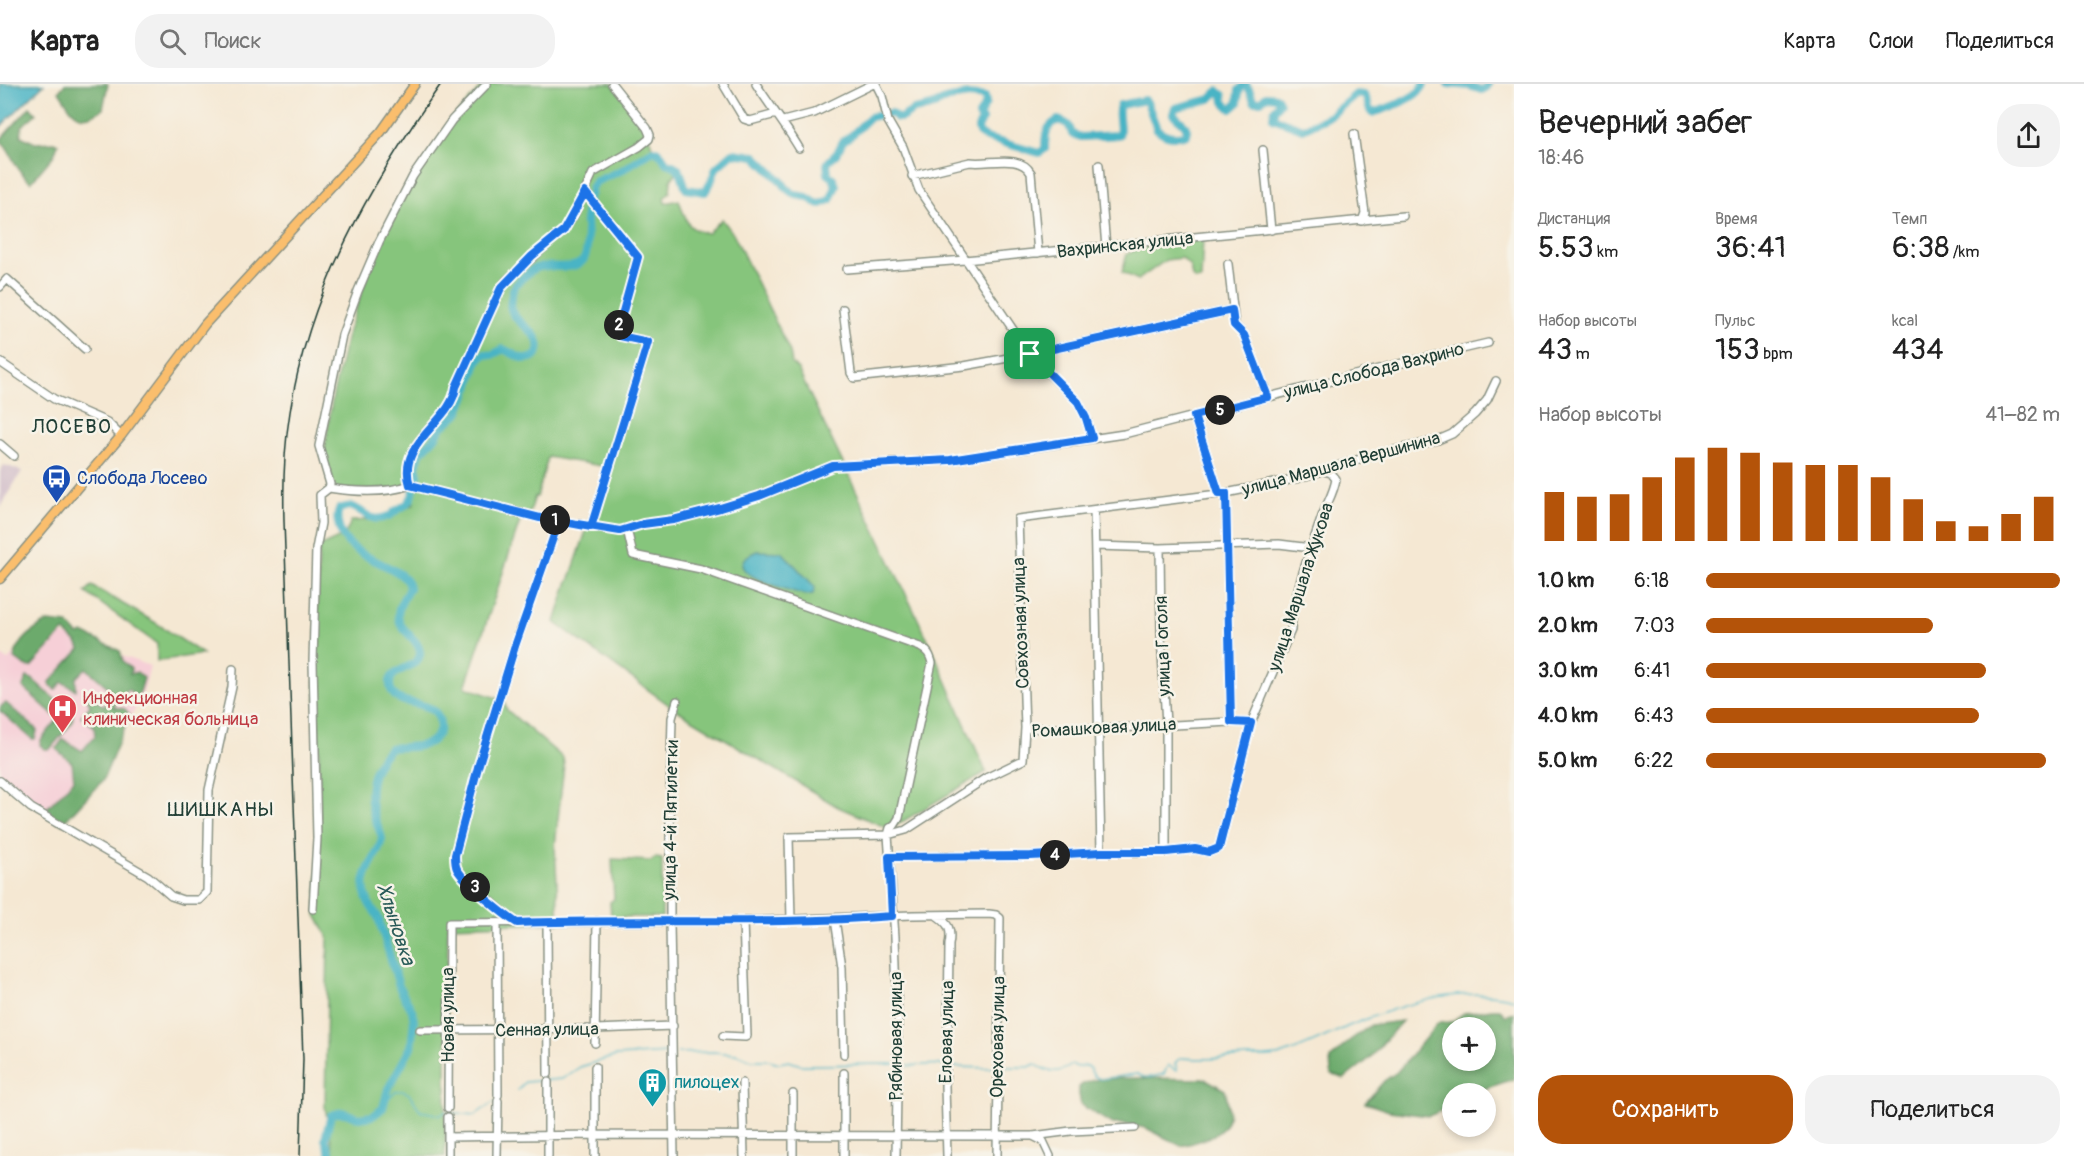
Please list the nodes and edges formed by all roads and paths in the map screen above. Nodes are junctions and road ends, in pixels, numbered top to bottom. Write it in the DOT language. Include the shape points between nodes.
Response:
graph roads {
  1 [pos="415,84"];
  2 [pos="487,84"];
  3 [pos="612,84"];
  4 [pos="723,84"];
  5 [pos="756,84"];
  6 [pos="875,84"];
  7 [pos="776,114"];
  8 [pos="783,121"];
  9 [pos="1354,134"];
  10 [pos="799,148"];
  11 [pos="1263,150"];
  12 [pos="1099,165"];
  13 [pos="912,176"];
  14 [pos="585,192"];
  15 [pos="1403,216"];
  16 [pos="1362,221"];
  17 [pos="1271,230"];
  18 [pos="1106,247"];
  19 [pos="1038,253"];
  20 [pos="965,260"];
  21 [pos="1228,264"];
  22 [pos="847,269"];
  23 [pos="0,287"];
  24 [pos="843,309"];
  25 [pos="1232,310"];
  26 [pos="1488,343"];
  27 [pos="85,349"];
  28 [pos="1030,354"];
  29 [pos="0,362"];
  30 [pos="1496,381"];
  31 [pos="1268,397"];
  32 [pos="1194,416"];
  33 [pos="122,436"];
  34 [pos="1092,438"];
  35 [pos="0,444"];
  36 [pos="14,456"];
  37 [pos="1324,471"];
  38 [pos="415,486"];
  39 [pos="329,488"];
  40 [pos="1222,493"];
  41 [pos="1094,510"];
  42 [pos="1018,519"];
  43 [pos="559,521"];
  44 [pos="591,527"];
  45 [pos="627,529"];
  46 [pos="1228,545"];
  47 [pos="1096,546"];
  48 [pos="1160,548"];
  49 [pos="1311,548"];
  50 [pos="0,579"];
  51 [pos="233,669"];
  52 [pos="677,701"];
  53 [pos="1231,722"];
  54 [pos="1251,723"];
  55 [pos="1166,725"];
  56 [pos="1025,728"];
  57 [pos="1098,729"];
  58 [pos="0,781"];
  59 [pos="888,835"];
  60 [pos="1101,852"];
  61 [pos="1166,852"];
  62 [pos="889,857"];
  63 [pos="313,909"];
  64 [pos="936,915"];
  65 [pos="892,916"];
  66 [pos="835,919"];
  67 [pos="791,920"];
  68 [pos="597,921"];
  69 [pos="670,921"];
  70 [pos="743,921"];
  71 [pos="547,922"];
  72 [pos="497,923"];
  73 [pos="517,923"];
  74 [pos="673,1026"];
  75 [pos="547,1029"];
  76 [pos="595,1029"];
  77 [pos="420,1030"];
  78 [pos="497,1030"];
  79 [pos="448,1031"];
  80 [pos="723,1036"];
  81 [pos="595,1043"];
  82 [pos="844,1054"];
  83 [pos="595,1067"];
  84 [pos="844,1073"];
  85 [pos="742,1083"];
  86 [pos="793,1094"];
  87 [pos="448,1108"];
  88 [pos="448,1117"];
  89 [pos="1135,1128"];
  90 [pos="596,1135"];
  91 [pos="743,1135"];
  92 [pos="793,1135"];
  93 [pos="844,1135"];
  94 [pos="947,1135"];
  95 [pos="498,1136"];
  96 [pos="548,1136"];
  97 [pos="674,1136"];
  98 [pos="897,1136"];
  99 [pos="997,1136"];
  100 [pos="1033,1136"];
  101 [pos="448,1137"];
  102 [pos="448,1156"];
  103 [pos="497,1156"];
  104 [pos="548,1156"];
  105 [pos="595,1156"];
  106 [pos="674,1156"];
  107 [pos="744,1156"];
  108 [pos="793,1156"];
  109 [pos="844,1156"];
  110 [pos="896,1156"];
  111 [pos="947,1156"];
  112 [pos="997,1156"];
  113 [pos="1050,1156"];
  1 -- 33 [label="main road" via="381,132 205,324"];
  2 -- 39 [label="street" via="452,120 413,176 358,291 342,335 319,446"];
  3 -- 14 [label="street" via="650,135 639,147 593,173"];
  4 -- 7 [label="street" via="744,119"];
  5 -- 7 [label="street"];
  6 -- 8 [label="street" via="814,113"];
  6 -- 13 [label="street"];
  7 -- 8 [label="street"];
  8 -- 10 [label="street"];
  9 -- 16 [label="street" via="1365,213"];
  11 -- 17 [label="street"];
  12 -- 18 [label="street"];
  13 -- 19 [label="street" via="970,162 1024,165 1031,173"];
  13 -- 20 [label="street"];
  14 -- 38 [label="street" via="564,230 501,288 454,399 415,448 408,468"];
  14 -- 44 [label="street" via="638,257 617,333 648,342"];
  15 -- 16 [label="street, Вахринская улица"];
  16 -- 17 [label="street, Вахринская улица"];
  17 -- 18 [label="street, Вахринская улица"];
  18 -- 19 [label="street, Вахринская улица"];
  19 -- 20 [label="street, Вахринская улица"];
  20 -- 22 [label="street, Вахринская улица"];
  20 -- 28 [label="street"];
  21 -- 25 [label="street"];
  23 -- 27 [label="street" via="7,279"];
  24 -- 28 [label="street" via="854,378"];
  25 -- 28 [label="street"];
  25 -- 31 [label="street" via="1234,325 1244,335"];
  26 -- 31 [label="street, улица Слобода Вахрино"];
  28 -- 34 [label="street" via="1078,402"];
  29 -- 33 [label="street" via="54,399 107,422"];
  30 -- 37 [label="street, улица Маршала Вершинина" via="1481,407 1452,434"];
  31 -- 32 [label="street, улица Слобода Вахрино"];
  32 -- 34 [label="street, улица Слобода Вахрино"];
  32 -- 40 [label="street"];
  33 -- 50 [label="main road"];
  34 -- 45 [label="street, улица Слобода Вахрино" via="950,460 833,466 740,502"];
  35 -- 36 [label="street"];
  37 -- 40 [label="street, улица Маршала Вершинина"];
  37 -- 49 [label="street, улица Маршала Жукова" via="1331,472 1336,479 1334,492"];
  38 -- 39 [label="street" via="360,491"];
  38 -- 43 [label="street, улица Слобода Вахрино"];
  39 -- 63 [label="street" via="320,495 321,523 316,549 313,680 317,838"];
  40 -- 41 [label="street, улица Маршала Вершинина"];
  40 -- 46 [label="street"];
  41 -- 42 [label="street, улица Маршала Вершинина"];
  41 -- 47 [label="street"];
  42 -- 56 [label="street, Совхозная улица"];
  43 -- 44 [label="street, улица Слобода Вахрино"];
  43 -- 73 [label="street" via="515,646 455,855 456,867"];
  44 -- 45 [label="street, улица Слобода Вахрино"];
  45 -- 59 [label="street" via="633,555 701,569 928,652 932,663 899,818"];
  46 -- 48 [label="street"];
  46 -- 49 [label="street" via="1279,543"];
  46 -- 53 [label="street"];
  47 -- 48 [label="street"];
  47 -- 57 [label="street"];
  48 -- 55 [label="street, улица Гоголя"];
  49 -- 54 [label="street, улица Маршала Жукова" via="1291,616 1291,630"];
  51 -- 58 [label="street" via="209,790 207,892 199,900 171,896 148,876 31,808"];
  52 -- 69 [label="street, улица 4-й Пятилетки" via="672,718"];
  53 -- 54 [label="street, Ромашковая улица"];
  53 -- 55 [label="street, Ромашковая улица"];
  54 -- 61 [label="street, улица Маршала Жукова" via="1219,848 1209,852"];
  55 -- 57 [label="street, Ромашковая улица"];
  55 -- 61 [label="street, улица Гоголя"];
  56 -- 57 [label="street, Ромашковая улица"];
  56 -- 59 [label="street, Ромашковая улица" via="1023,760 986,778 906,830"];
  57 -- 60 [label="street"];
  59 -- 62 [label="street, Рябиновая улица"];
  59 -- 67 [label="street, Ромашковая улица" via="789,837"];
  60 -- 61 [label="street"];
  60 -- 62 [label="street"];
  62 -- 65 [label="street, Рябиновая улица"];
  64 -- 65 [label="street"];
  64 -- 94 [label="street, Еловая улица" via="951,931"];
  64 -- 99 [label="street, Ореховая улица" via="989,914 1000,918"];
  65 -- 66 [label="street"];
  65 -- 98 [label="street, Рябиновая улица"];
  66 -- 67 [label="street"];
  66 -- 82 [label="street" via="842,967"];
  67 -- 70 [label="street"];
  68 -- 69 [label="street"];
  68 -- 71 [label="street"];
  68 -- 76 [label="street"];
  69 -- 70 [label="street"];
  69 -- 74 [label="street, улица 4-й Пятилетки"];
  70 -- 80 [label="street" via="747,1036"];
  71 -- 73 [label="street"];
  71 -- 75 [label="street"];
  72 -- 73 [label="street"];
  72 -- 78 [label="street"];
  72 -- 79 [label="street, Новая улица" via="449,923"];
  74 -- 76 [label="street, Сенная улица"];
  74 -- 97 [label="street, улица 4-й Пятилетки"];
  75 -- 76 [label="street, Сенная улица"];
  75 -- 78 [label="street, Сенная улица"];
  75 -- 96 [label="street"];
  76 -- 81 [label="street"];
  77 -- 79 [label="street, Сенная улица"];
  78 -- 79 [label="street, Сенная улица"];
  78 -- 95 [label="street"];
  79 -- 87 [label="street, Новая улица"];
  83 -- 90 [label="street"];
  84 -- 93 [label="street"];
  85 -- 91 [label="street"];
  86 -- 92 [label="street"];
  88 -- 101 [label="street"];
  89 -- 100 [label="street"];
  90 -- 96 [label="street"];
  90 -- 97 [label="street"];
  90 -- 105 [label="street"];
  91 -- 92 [label="street"];
  91 -- 97 [label="street"];
  91 -- 107 [label="street"];
  92 -- 93 [label="street"];
  92 -- 108 [label="street"];
  93 -- 98 [label="street"];
  93 -- 109 [label="street"];
  94 -- 98 [label="street"];
  94 -- 99 [label="street"];
  94 -- 111 [label="street, Еловая улица"];
  95 -- 96 [label="street"];
  95 -- 101 [label="street"];
  95 -- 103 [label="street"];
  96 -- 104 [label="street"];
  97 -- 106 [label="street, улица 4-й Пятилетки"];
  98 -- 110 [label="street, Рябиновая улица"];
  99 -- 100 [label="street"];
  99 -- 112 [label="street, Ореховая улица"];
  100 -- 113 [label="street" via="1043,1141"];
  101 -- 102 [label="street"];
}
